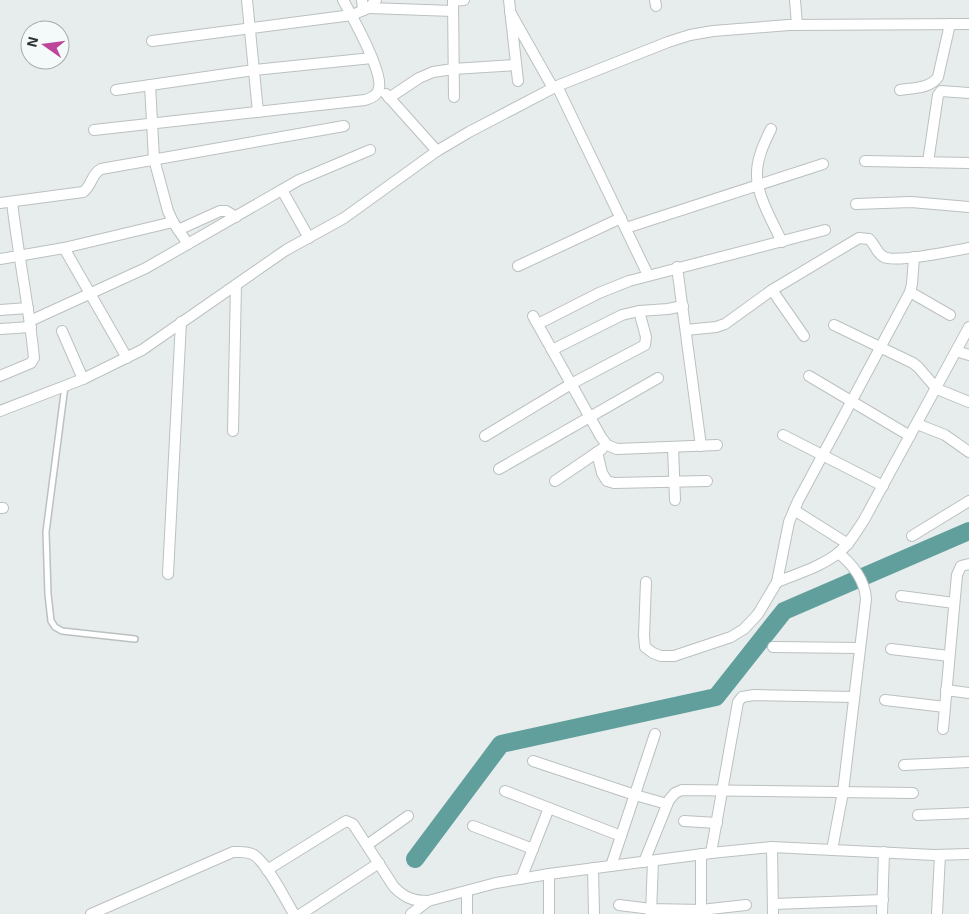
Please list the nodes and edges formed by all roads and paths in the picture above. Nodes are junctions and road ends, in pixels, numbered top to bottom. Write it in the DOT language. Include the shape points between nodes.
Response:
graph roads {
  1 [pos="247,0"];
  2 [pos="343,0"];
  3 [pos="376,0"];
  4 [pos="464,0"];
  5 [pos="509,0"];
  6 [pos="795,0"];
  7 [pos="453,4"];
  8 [pos="364,6"];
  9 [pos="510,12"];
  10 [pos="352,15"];
  11 [pos="950,24"];
  12 [pos="969,24"];
  13 [pos="797,25"];
  14 [pos="250,28"];
  15 [pos="152,41"];
  16 [pos="372,58"];
  17 [pos="516,65"];
  18 [pos="453,68"];
  19 [pos="254,70"];
  20 [pos="518,81"];
  21 [pos="150,85"];
  22 [pos="380,87"];
  23 [pos="555,87"];
  24 [pos="116,90"];
  25 [pos="900,90"];
  26 [pos="969,93"];
  27 [pos="454,97"];
  28 [pos="389,98"];
  29 [pos="258,112"];
  30 [pos="152,124"];
  31 [pos="344,126"];
  32 [pos="772,129"];
  33 [pos="94,130"];
  34 [pos="370,150"];
  35 [pos="437,151"];
  36 [pos="154,159"];
  37 [pos="866,161"];
  38 [pos="928,162"];
  39 [pos="969,163"];
  40 [pos="823,164"];
  41 [pos="758,186"];
  42 [pos="282,190"];
  43 [pos="12,202"];
  44 [pos="0,203"];
  45 [pos="856,204"];
  46 [pos="969,207"];
  47 [pos="236,217"];
  48 [pos="621,218"];
  49 [pos="175,226"];
  50 [pos="626,228"];
  51 [pos="825,230"];
  52 [pos="309,238"];
  53 [pos="782,242"];
  54 [pos="188,244"];
  55 [pos="64,248"];
  56 [pos="969,248"];
  57 [pos="19,256"];
  58 [pos="914,257"];
  59 [pos="0,259"];
  60 [pos="518,266"];
  61 [pos="677,268"];
  62 [pos="648,275"];
  63 [pos="236,285"];
  64 [pos="772,290"];
  65 [pos="910,292"];
  66 [pos="91,294"];
  67 [pos="683,306"];
  68 [pos="28,308"];
  69 [pos="0,310"];
  70 [pos="638,311"];
  71 [pos="950,315"];
  72 [pos="181,322"];
  73 [pos="31,324"];
  74 [pos="834,325"];
  75 [pos="969,327"];
  76 [pos="0,329"];
  77 [pos="686,330"];
  78 [pos="62,331"];
  79 [pos="804,336"];
  80 [pos="880,347"];
  81 [pos="552,350"];
  82 [pos="956,351"];
  83 [pos="969,355"];
  84 [pos="127,358"];
  85 [pos="23,366"];
  86 [pos="0,369"];
  87 [pos="0,376"];
  88 [pos="809,376"];
  89 [pos="83,378"];
  90 [pos="658,378"];
  91 [pos="571,384"];
  92 [pos="65,386"];
  93 [pos="936,389"];
  94 [pos="851,401"];
  95 [pos="969,402"];
  96 [pos="0,411"];
  97 [pos="590,418"];
  98 [pos="917,424"];
  99 [pos="233,431"];
  100 [pos="783,435"];
  101 [pos="485,436"];
  102 [pos="910,436"];
  103 [pos="607,445"];
  104 [pos="717,445"];
  105 [pos="673,446"];
  106 [pos="700,446"];
  107 [pos="597,452"];
  108 [pos="969,452"];
  109 [pos="823,454"];
  110 [pos="499,469"];
  111 [pos="555,481"];
  112 [pos="707,481"];
  113 [pos="674,482"];
  114 [pos="883,486"];
  115 [pos="675,500"];
  116 [pos="969,501"];
  117 [pos="794,510"];
  118 [pos="912,536"];
  119 [pos="848,544"];
  120 [pos="838,553"];
  121 [pos="969,564"];
  122 [pos="168,574"];
  123 [pos="646,582"];
  124 [pos="777,582"];
  125 [pos="901,596"];
  126 [pos="954,603"];
  127 [pos="135,639"];
  128 [pos="773,647"];
  129 [pos="860,648"];
  130 [pos="890,649"];
  131 [pos="949,656"];
  132 [pos="946,690"];
  133 [pos="969,693"];
  134 [pos="854,697"];
  135 [pos="885,700"];
  136 [pos="945,707"];
  137 [pos="943,729"];
  138 [pos="656,734"];
  139 [pos="533,761"];
  140 [pos="969,762"];
  141 [pos="904,765"];
  142 [pos="723,790"];
  143 [pos="505,791"];
  144 [pos="843,792"];
  145 [pos="913,793"];
  146 [pos="635,795"];
  147 [pos="667,804"];
  148 [pos="549,808"];
  149 [pos="969,813"];
  150 [pos="918,815"];
  151 [pos="408,816"];
  152 [pos="684,821"];
  153 [pos="717,823"];
  154 [pos="473,826"];
  155 [pos="621,836"];
  156 [pos="367,845"];
  157 [pos="772,847"];
  158 [pos="533,849"];
  159 [pos="832,850"];
  160 [pos="884,852"];
  161 [pos="706,854"];
  162 [pos="940,854"];
  163 [pos="969,854"];
  164 [pos="649,861"];
  165 [pos="379,863"];
  166 [pos="611,866"];
  167 [pos="593,868"];
  168 [pos="268,870"];
  169 [pos="549,874"];
  170 [pos="521,879"];
  171 [pos="467,891"];
  172 [pos="883,900"];
  173 [pos="428,901"];
  174 [pos="619,905"];
  175 [pos="746,905"];
  176 [pos="773,909"];
  177 [pos="651,911"];
  178 [pos="701,912"];
  179 [pos="91,914"];
  180 [pos="294,914"];
  181 [pos="301,914"];
  182 [pos="412,914"];
  183 [pos="467,914"];
  184 [pos="549,914"];
  185 [pos="594,914"];
  186 [pos="882,914"];
  187 [pos="937,914"];
  1 -- 14 [label="street"];
  2 -- 10 [label="street"];
  3 -- 8 [label="street"];
  4 -- 7 [label="street"];
  5 -- 9 [label="street"];
  6 -- 13 [label="street"];
  7 -- 8 [label="street"];
  7 -- 18 [label="street"];
  8 -- 10 [label="street"];
  9 -- 17 [label="street"];
  9 -- 23 [label="street"];
  10 -- 14 [label="street"];
  10 -- 16 [label="street"];
  11 -- 12 [label="street"];
  11 -- 13 [label="street"];
  11 -- 25 [label="street" via="936,82"];
  13 -- 23 [label="street" via="690,35"];
  14 -- 15 [label="street"];
  14 -- 19 [label="street"];
  16 -- 19 [label="street"];
  16 -- 22 [label="street"];
  17 -- 18 [label="street"];
  17 -- 20 [label="street"];
  18 -- 27 [label="street"];
  18 -- 28 [label="street" via="426,74"];
  19 -- 21 [label="street"];
  19 -- 29 [label="street"];
  21 -- 24 [label="street"];
  21 -- 30 [label="street"];
  22 -- 28 [label="street"];
  22 -- 29 [label="street" via="377,93 365,100"];
  23 -- 35 [label="street"];
  23 -- 48 [label="street"];
  26 -- 38 [label="street" via="942,91 938,95"];
  28 -- 35 [label="street"];
  29 -- 30 [label="street"];
  30 -- 33 [label="street"];
  30 -- 36 [label="street"];
  31 -- 36 [label="street"];
  32 -- 41 [label="street" via="757,166"];
  34 -- 42 [label="street"];
  35 -- 52 [label="street" via="344,218"];
  36 -- 43 [label="street" via="101,169 95,172 83,192"];
  36 -- 49 [label="street"];
  37 -- 38 [label="street"];
  38 -- 39 [label="street"];
  40 -- 41 [label="street"];
  41 -- 50 [label="street"];
  41 -- 53 [label="street"];
  42 -- 47 [label="street"];
  42 -- 52 [label="street"];
  43 -- 44 [label="street"];
  43 -- 57 [label="street"];
  45 -- 46 [label="street" via="911,202"];
  47 -- 49 [label="street" via="226,210"];
  47 -- 54 [label="street"];
  48 -- 50 [label="street"];
  48 -- 60 [label="street"];
  49 -- 54 [label="street"];
  49 -- 55 [label="street"];
  50 -- 62 [label="street"];
  51 -- 53 [label="street"];
  52 -- 63 [label="street"];
  53 -- 61 [label="street"];
  54 -- 66 [label="street"];
  55 -- 57 [label="street"];
  55 -- 66 [label="street"];
  56 -- 58 [label="street"];
  57 -- 59 [label="street"];
  57 -- 68 [label="street"];
  58 -- 64 [label="street" via="884,257 869,239 859,238"];
  58 -- 65 [label="street"];
  61 -- 62 [label="street"];
  61 -- 67 [label="street"];
  62 -- 81 [label="street" via="535,320"];
  63 -- 72 [label="street"];
  63 -- 99 [label="street"];
  64 -- 77 [label="street" via="725,324"];
  64 -- 79 [label="street"];
  65 -- 71 [label="street"];
  65 -- 80 [label="street"];
  66 -- 73 [label="street"];
  66 -- 84 [label="street"];
  67 -- 70 [label="street"];
  67 -- 77 [label="street"];
  68 -- 69 [label="street"];
  68 -- 73 [label="street"];
  70 -- 81 [label="street" via="622,315"];
  70 -- 91 [label="street" via="646,337 645,345"];
  72 -- 84 [label="street"];
  72 -- 122 [label="street"];
  73 -- 76 [label="street"];
  73 -- 85 [label="street" via="34,358"];
  74 -- 80 [label="street"];
  75 -- 82 [label="street"];
  77 -- 106 [label="street"];
  78 -- 89 [label="street"];
  80 -- 93 [label="street" via="918,367"];
  80 -- 94 [label="street"];
  81 -- 91 [label="street"];
  82 -- 83 [label="street"];
  82 -- 93 [label="street"];
  84 -- 89 [label="street"];
  85 -- 86 [label="street"];
  85 -- 87 [label="street"];
  88 -- 94 [label="street"];
  89 -- 92 [label="street"];
  90 -- 97 [label="street"];
  91 -- 97 [label="street"];
  91 -- 101 [label="street"];
  92 -- 96 [label="street"];
  92 -- 127 [label="lane" via="46,532 51,621 62,631"];
  93 -- 95 [label="street"];
  93 -- 98 [label="street"];
  94 -- 102 [label="street"];
  94 -- 109 [label="street"];
  97 -- 103 [label="street"];
  97 -- 110 [label="street"];
  98 -- 102 [label="street"];
  98 -- 108 [label="street" via="945,435"];
  100 -- 109 [label="street"];
  102 -- 114 [label="street"];
  103 -- 105 [label="street" via="617,448"];
  103 -- 107 [label="street"];
  104 -- 106 [label="street"];
  105 -- 106 [label="street"];
  105 -- 113 [label="street"];
  107 -- 111 [label="street"];
  107 -- 113 [label="street" via="607,481"];
  109 -- 114 [label="street"];
  109 -- 117 [label="street"];
  112 -- 113 [label="street"];
  113 -- 115 [label="street"];
  114 -- 119 [label="street"];
  116 -- 118 [label="street"];
  117 -- 119 [label="street"];
  117 -- 124 [label="street"];
  119 -- 120 [label="street"];
  120 -- 124 [label="street"];
  120 -- 129 [label="street" via="851,564 864,586 866,599"];
  121 -- 126 [label="street" via="961,566 957,575"];
  123 -- 124 [label="street" via="645,647 661,656 674,656 731,638 758,614"];
  125 -- 126 [label="street"];
  126 -- 131 [label="street"];
  128 -- 129 [label="street"];
  129 -- 134 [label="street"];
  130 -- 131 [label="street"];
  131 -- 132 [label="street"];
  132 -- 133 [label="street"];
  132 -- 136 [label="street"];
  134 -- 142 [label="street" via="754,695 742,698 738,702"];
  134 -- 144 [label="street"];
  135 -- 136 [label="street"];
  136 -- 137 [label="street"];
  138 -- 146 [label="street"];
  139 -- 146 [label="street"];
  140 -- 141 [label="street"];
  142 -- 144 [label="street"];
  142 -- 147 [label="street" via="682,790 675,793"];
  142 -- 153 [label="street"];
  143 -- 148 [label="street"];
  144 -- 145 [label="street"];
  144 -- 159 [label="street"];
  146 -- 147 [label="street"];
  146 -- 155 [label="street"];
  147 -- 164 [label="street"];
  148 -- 155 [label="street"];
  148 -- 158 [label="street"];
  149 -- 150 [label="street"];
  151 -- 156 [label="street"];
  152 -- 153 [label="street"];
  153 -- 161 [label="street"];
  154 -- 158 [label="street"];
  155 -- 166 [label="street"];
  156 -- 165 [label="street"];
  156 -- 168 [label="street" via="353,824 346,821"];
  157 -- 159 [label="street"];
  157 -- 161 [label="street"];
  157 -- 176 [label="street"];
  158 -- 170 [label="street"];
  159 -- 160 [label="street"];
  160 -- 162 [label="street"];
  160 -- 172 [label="street"];
  161 -- 164 [label="street"];
  161 -- 178 [label="street"];
  162 -- 163 [label="street"];
  162 -- 187 [label="street"];
  164 -- 166 [label="street"];
  164 -- 177 [label="street"];
  165 -- 173 [label="street" via="402,894 415,901"];
  165 -- 181 [label="street"];
  166 -- 167 [label="street"];
  167 -- 169 [label="street"];
  167 -- 185 [label="street"];
  168 -- 179 [label="street" via="254,854 233,852"];
  168 -- 180 [label="street"];
  169 -- 170 [label="street"];
  169 -- 184 [label="street"];
  170 -- 171 [label="street"];
  171 -- 173 [label="street"];
  171 -- 183 [label="street"];
  172 -- 176 [label="street"];
  172 -- 186 [label="street"];
  173 -- 182 [label="street"];
  174 -- 177 [label="street"];
  175 -- 178 [label="street"];
  177 -- 178 [label="street"];
}
